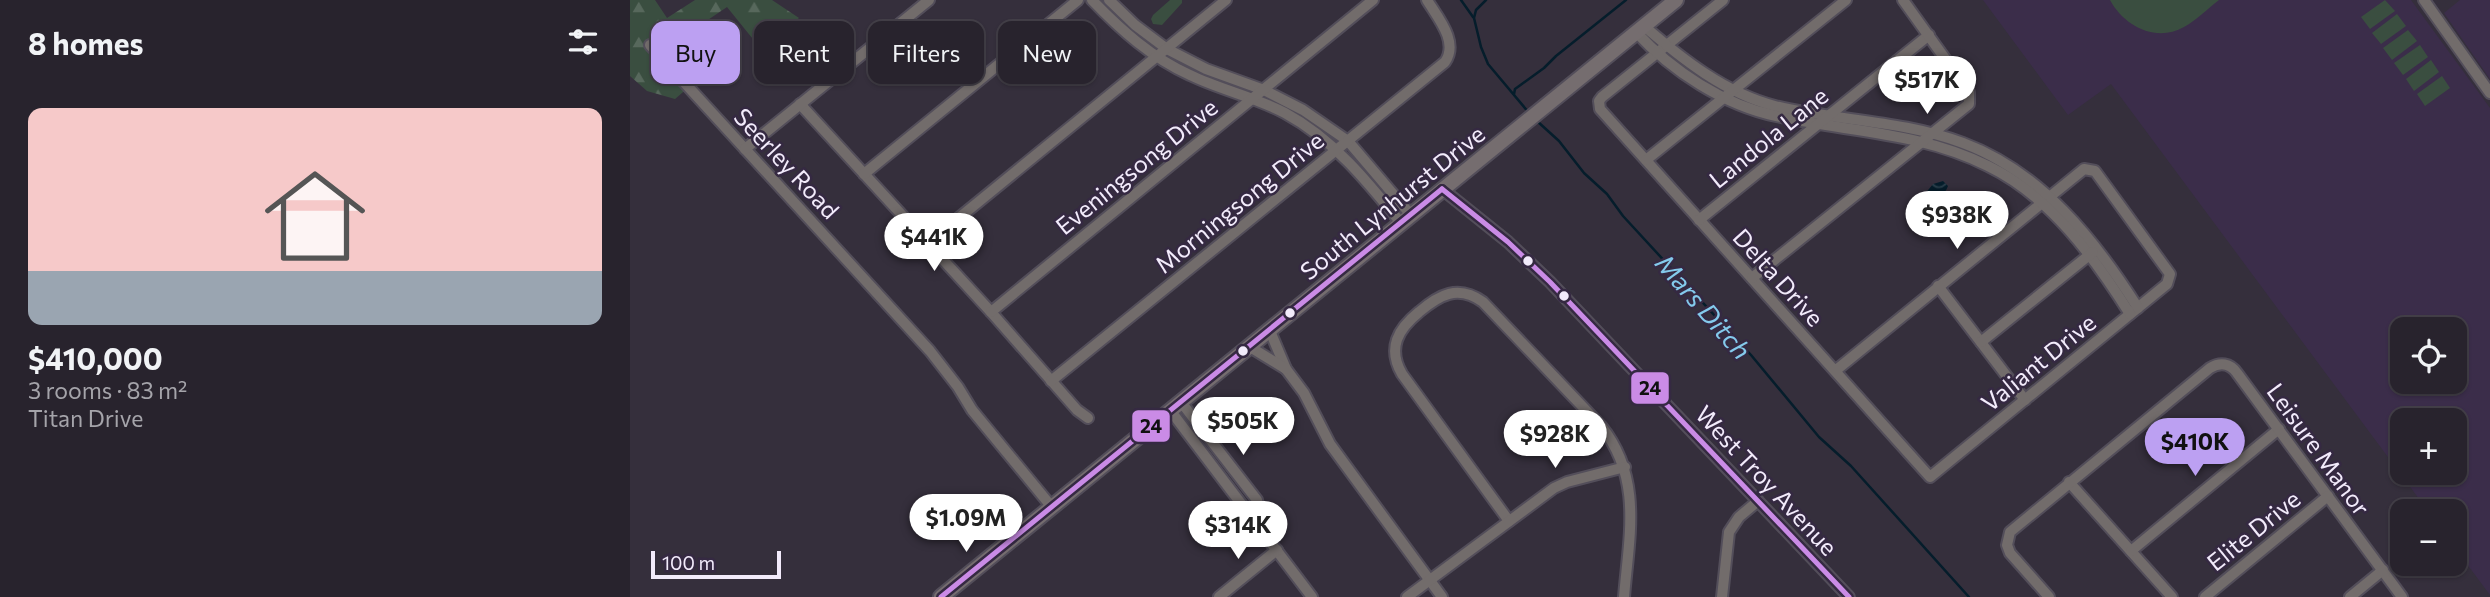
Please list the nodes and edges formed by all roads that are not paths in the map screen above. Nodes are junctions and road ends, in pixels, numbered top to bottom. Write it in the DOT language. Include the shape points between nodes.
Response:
graph roads {
  1 [pos="929,0"];
  2 [pos="1078,0"];
  3 [pos="1093,0"];
  4 [pos="1109,0"];
  5 [pos="1226,0"];
  6 [pos="1373,0"];
  7 [pos="1427,0"];
  8 [pos="1676,0"];
  9 [pos="1723,0"];
  10 [pos="1846,0"];
  11 [pos="1903,0"];
  12 [pos="2424,0"];
  13 [pos="1640,29"];
  14 [pos="1929,35"];
  15 [pos="650,45"];
  16 [pos="1666,45"];
  17 [pos="1163,53"];
  18 [pos="1656,54"];
  19 [pos="1735,89"];
  20 [pos="1264,90"];
  21 [pos="2490,93"];
  22 [pos="1725,97"];
  23 [pos="1254,98"];
  24 [pos="800,104"];
  25 [pos="1828,116"];
  26 [pos="1818,124"];
  27 [pos="1932,134"];
  28 [pos="1348,141"];
  29 [pos="1922,141"];
  30 [pos="745,149"];
  31 [pos="1337,150"];
  32 [pos="1646,160"];
  33 [pos="864,174"];
  34 [pos="1442,189"];
  35 [pos="2045,199"];
  36 [pos="1406,219"];
  37 [pos="1699,220"];
  38 [pos="928,243"];
  39 [pos="2094,252"];
  40 [pos="1752,278"];
  41 [pos="1938,286"];
  42 [pos="2134,311"];
  43 [pos="990,312"];
  44 [pos="1270,331"];
  45 [pos="1981,342"];
  46 [pos="1250,347"];
  47 [pos="1286,369"];
  48 [pos="1835,371"];
  49 [pos="1051,381"];
  50 [pos="2025,400"];
  51 [pos="1176,406"];
  52 [pos="1088,418"];
  53 [pos="2279,429"];
  54 [pos="1625,467"];
  55 [pos="1930,477"];
  56 [pos="2069,482"];
  57 [pos="2328,496"];
  58 [pos="1758,501"];
  59 [pos="1051,506"];
  60 [pos="1509,521"];
  61 [pos="1277,550"];
  62 [pos="2131,551"];
  63 [pos="2383,570"];
  64 [pos="1430,580"];
  65 [pos="941,597"];
  66 [pos="1219,597"];
  67 [pos="1312,597"];
  68 [pos="1407,597"];
  69 [pos="1442,597"];
  70 [pos="1624,597"];
  71 [pos="1722,597"];
  72 [pos="1849,597"];
  73 [pos="2049,597"];
  74 [pos="2172,597"];
  75 [pos="2204,597"];
  76 [pos="2350,597"];
  77 [pos="2402,597"];
  1 -- 24 [label="street"];
  2 -- 33 [label="street"];
  3 -- 17 [label="street" via="1135,41"];
  4 -- 17 [label="street"];
  5 -- 17 [label="street"];
  6 -- 20 [label="street, Eveningsong Drive"];
  7 -- 28 [label="street, Morningsong Drive" via="1451,42 1451,54"];
  8 -- 13 [label="main road, South Lynhurst Drive"];
  9 -- 16 [label="street"];
  10 -- 19 [label="street"];
  11 -- 14 [label="street"];
  12 -- 21 [label="street"];
  13 -- 16 [label="street"];
  13 -- 18 [label="street"];
  13 -- 34 [label="main road, South Lynhurst Drive"];
  14 -- 25 [label="street, Landola Lane"];
  14 -- 27 [label="street" via="1970,99"];
  15 -- 30 [label="street, Seerley Road"];
  16 -- 18 [label="street"];
  16 -- 19 [label="street"];
  17 -- 20 [label="street"];
  17 -- 23 [label="street" via="1188,75"];
  17 -- 38 [label="street"];
  18 -- 22 [label="street"];
  18 -- 32 [label="street, Delta Drive" via="1599,103"];
  19 -- 22 [label="street"];
  19 -- 25 [label="street" via="1772,105"];
  20 -- 23 [label="street, Eveningsong Drive"];
  20 -- 28 [label="street"];
  22 -- 26 [label="street" via="1773,116"];
  22 -- 32 [label="street"];
  23 -- 31 [label="street" via="1315,131"];
  23 -- 43 [label="street, Eveningsong Drive"];
  24 -- 30 [label="street"];
  24 -- 33 [label="street"];
  25 -- 26 [label="street, Landola Lane"];
  25 -- 27 [label="street" via="1890,123"];
  26 -- 29 [label="street"];
  26 -- 37 [label="street, Landola Lane"];
  27 -- 29 [label="street"];
  27 -- 35 [label="street" via="2005,164"];
  28 -- 31 [label="street, Morningsong Drive"];
  28 -- 36 [label="street"];
  29 -- 35 [label="street" via="1990,166"];
  29 -- 40 [label="street"];
  30 -- 59 [label="street, Seerley Road" via="930,351"];
  31 -- 36 [label="street"];
  31 -- 49 [label="street, Morningsong Drive"];
  32 -- 37 [label="street, Delta Drive"];
  33 -- 38 [label="street"];
  34 -- 36 [label="main road, South Lynhurst Drive"];
  34 -- 58 [label="street, West Troy Avenue" via="1547,280"];
  35 -- 39 [label="street" via="2074,221"];
  35 -- 41 [label="street"];
  35 -- 42 [label="street, Valiant Drive" via="2081,171 2095,172 2170,278"];
  36 -- 44 [label="main road, South Lynhurst Drive"];
  37 -- 40 [label="street, Delta Drive"];
  38 -- 43 [label="street"];
  39 -- 42 [label="street"];
  39 -- 45 [label="street"];
  40 -- 48 [label="street, Delta Drive"];
  41 -- 45 [label="street"];
  41 -- 48 [label="street"];
  42 -- 50 [label="street, Valiant Drive"];
  43 -- 49 [label="street"];
  44 -- 46 [label="main road, South Lynhurst Drive"];
  44 -- 47 [label="street"];
  45 -- 50 [label="street"];
  46 -- 47 [label="street"];
  46 -- 51 [label="main road, South Lynhurst Drive"];
  47 -- 64 [label="street" via="1333,448"];
  48 -- 55 [label="street, Delta Drive"];
  49 -- 52 [label="street"];
  50 -- 55 [label="street, Valiant Drive"];
  51 -- 59 [label="main road, South Lynhurst Drive"];
  51 -- 61 [label="street" via="1257,500 1263,531"];
  53 -- 56 [label="street, Leisure Manor" via="2234,369 2224,364 2210,368"];
  53 -- 57 [label="street, Leisure Manor"];
  53 -- 62 [label="street"];
  54 -- 60 [label="street" via="1562,484"];
  54 -- 60 [label="street" via="1601,426 1483,302 1467,293 1440,296 1402,326 1395,341 1395,360"];
  54 -- 70 [label="street" via="1631,501"];
  56 -- 62 [label="street"];
  56 -- 73 [label="street" via="2014,527 2007,541 2012,556"];
  57 -- 63 [label="street, Leisure Manor"];
  57 -- 75 [label="street, Elite Drive"];
  58 -- 71 [label="street" via="1729,531"];
  58 -- 72 [label="street, West Troy Avenue"];
  59 -- 65 [label="main road, South Lynhurst Drive"];
  60 -- 64 [label="street"];
  61 -- 66 [label="street"];
  61 -- 67 [label="street"];
  62 -- 74 [label="street"];
  63 -- 76 [label="street"];
  63 -- 77 [label="street, Leisure Manor"];
  64 -- 68 [label="street"];
  64 -- 69 [label="street"];
}
